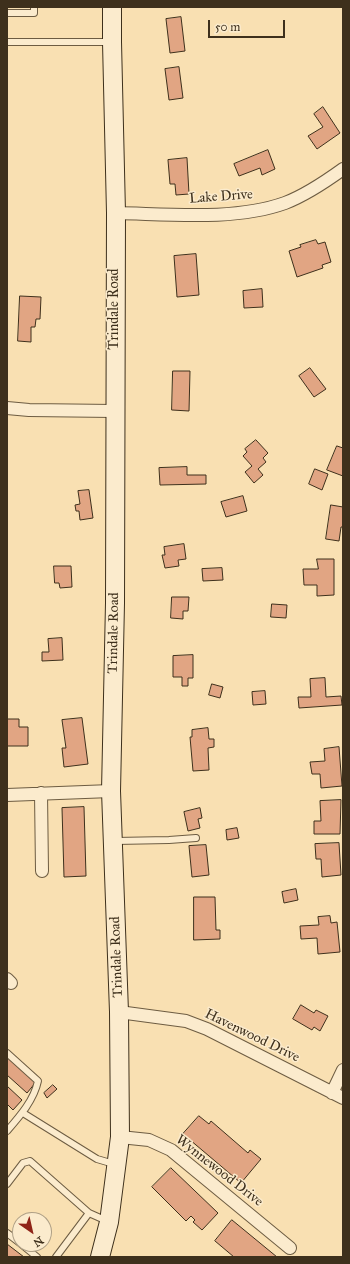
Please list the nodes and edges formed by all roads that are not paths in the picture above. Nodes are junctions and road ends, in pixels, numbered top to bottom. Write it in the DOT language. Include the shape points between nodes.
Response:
graph roads {
  1 [pos="34,7"];
  2 [pos="112,7"];
  3 [pos="7,13"];
  4 [pos="7,42"];
  5 [pos="112,42"];
  6 [pos="343,169"];
  7 [pos="116,213"];
  8 [pos="7,408"];
  9 [pos="114,411"];
  10 [pos="111,791"];
  11 [pos="41,793"];
  12 [pos="7,795"];
  13 [pos="196,838"];
  14 [pos="113,842"];
  15 [pos="42,871"];
  16 [pos="119,1012"];
  17 [pos="7,1053"];
  18 [pos="343,1070"];
  19 [pos="338,1096"];
  20 [pos="23,1113"];
  21 [pos="7,1131"];
  22 [pos="120,1137"];
  23 [pos="118,1164"];
  24 [pos="7,1184"];
  25 [pos="89,1213"];
  26 [pos="109,1222"];
  27 [pos="290,1248"];
  28 [pos="56,1257"];
  29 [pos="100,1257"];
  1 -- 3 [label="lane" via="34,13"];
  2 -- 5 [label="main road, Trindale Road"];
  4 -- 5 [label="lane"];
  5 -- 7 [label="main road, Trindale Road"];
  6 -- 7 [label="street, Lake Drive" via="317,187 285,203 245,213"];
  7 -- 9 [label="main road, Trindale Road"];
  8 -- 9 [label="street"];
  9 -- 10 [label="main road, Trindale Road" via="115,603"];
  10 -- 11 [label="street"];
  10 -- 14 [label="main road, Trindale Road"];
  11 -- 12 [label="street"];
  11 -- 15 [label="street"];
  13 -- 14 [label="lane"];
  14 -- 16 [label="main road, Trindale Road"];
  16 -- 19 [label="street, Havenwood Drive" via="186,1021 207,1029"];
  16 -- 22 [label="main road, Trindale Road"];
  17 -- 20 [label="lane" via="38,1081 36,1090"];
  18 -- 19 [label="street"];
  20 -- 21 [label="lane"];
  20 -- 23 [label="lane" via="97,1159"];
  22 -- 23 [label="main road, Trindale Road"];
  22 -- 27 [label="street, Wynnewood Drive" via="149,1140 170,1150"];
  23 -- 26 [label="main road, Trindale Road"];
  24 -- 25 [label="lane" via="24,1163 30,1161"];
  25 -- 26 [label="lane"];
  25 -- 28 [label="lane"];
  26 -- 29 [label="main road, Trindale Road"];
}
